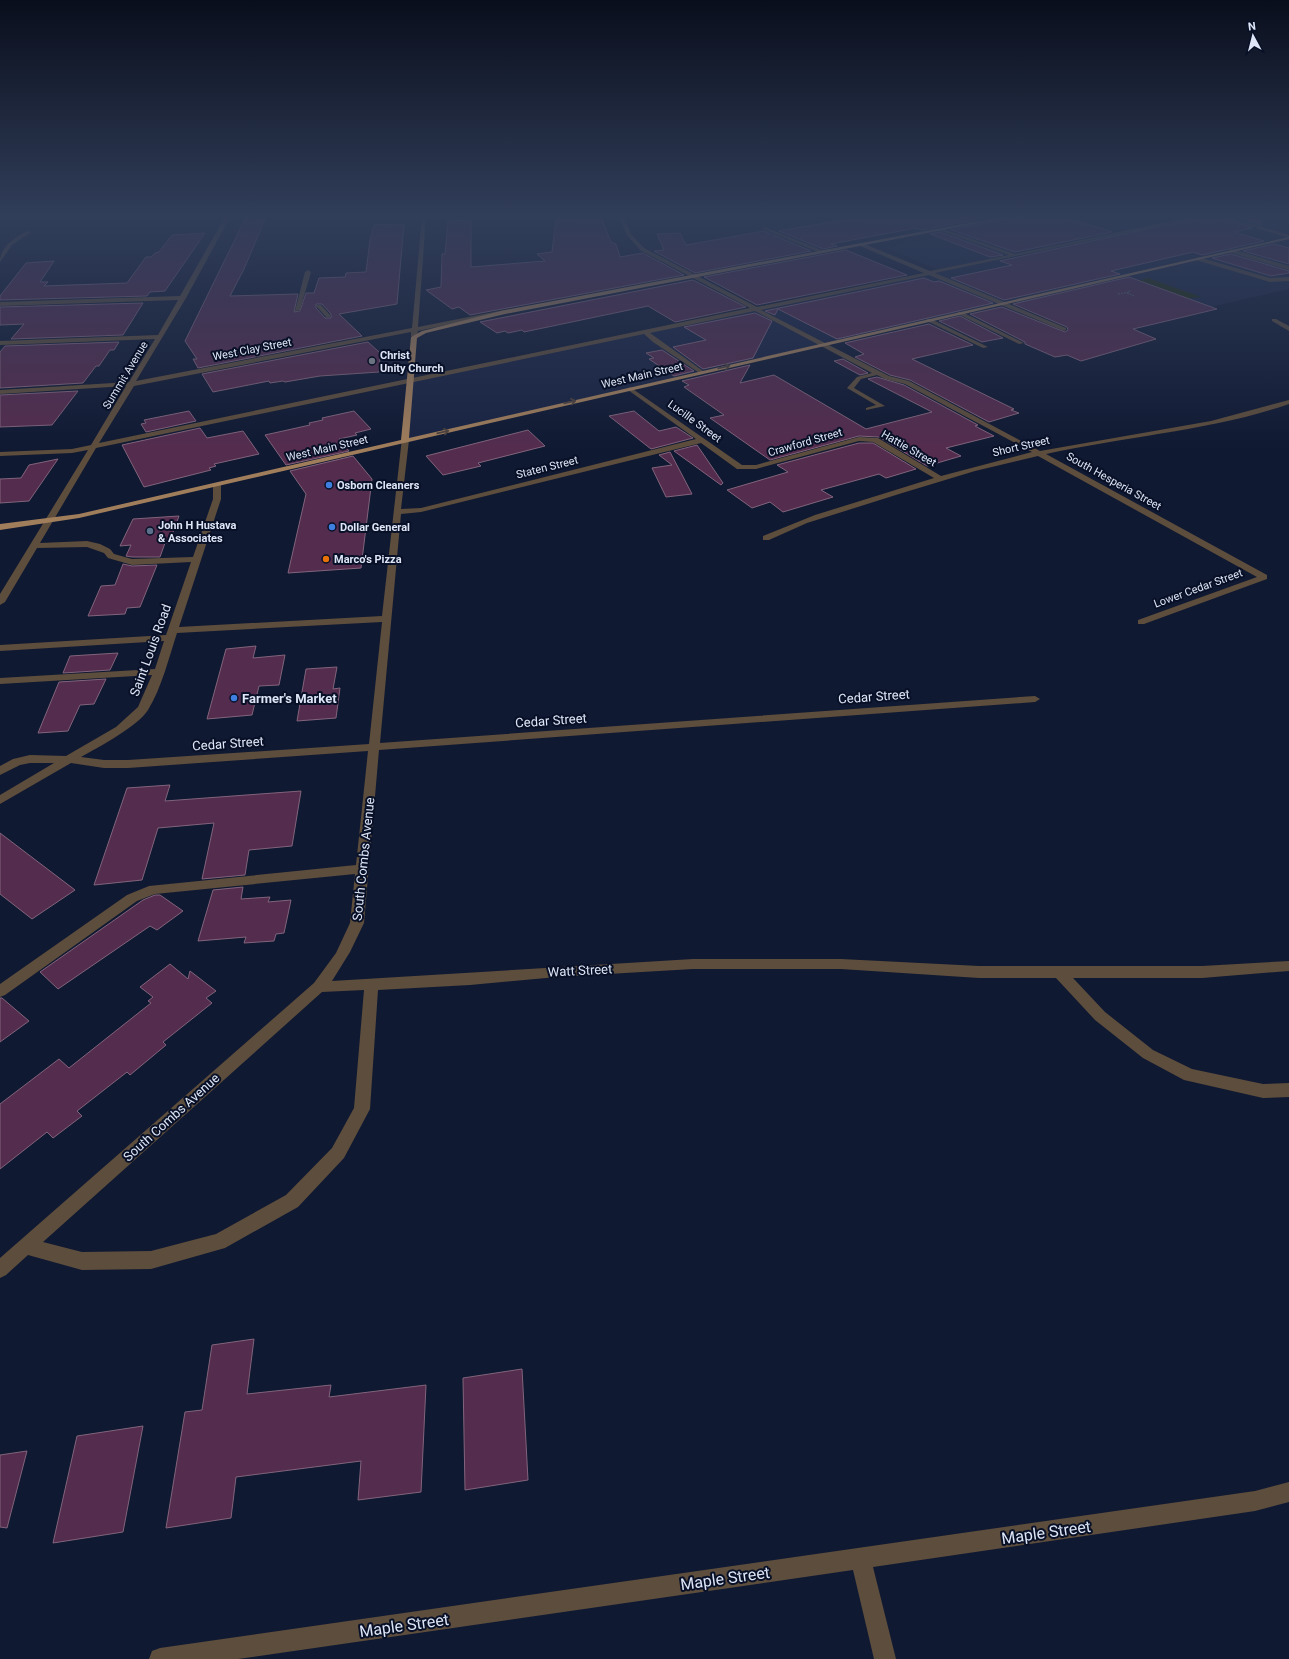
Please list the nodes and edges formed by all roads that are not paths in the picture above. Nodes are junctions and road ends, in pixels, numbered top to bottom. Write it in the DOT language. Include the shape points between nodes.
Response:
graph roads {
  1 [pos="185,294"];
  2 [pos="302,294"];
  3 [pos="418,294"];
  4 [pos="597,294"];
  5 [pos="729,294"];
  6 [pos="821,294"];
  7 [pos="984,294"];
  8 [pos="1042,294"];
  9 [pos="183,298"];
  10 [pos="1004,303"];
  11 [pos="0,304"];
  12 [pos="319,306"];
  13 [pos="755,308"];
  14 [pos="297,310"];
  15 [pos="505,312"];
  16 [pos="960,313"];
  17 [pos="328,316"];
  18 [pos="929,320"];
  19 [pos="1274,320"];
  20 [pos="415,328"];
  21 [pos="1064,329"];
  22 [pos="1289,329"];
  23 [pos="645,332"];
  24 [pos="160,337"];
  25 [pos="414,337"];
  26 [pos="0,343"];
  27 [pos="1021,343"];
  28 [pos="823,344"];
  29 [pos="985,347"];
  30 [pos="701,372"];
  31 [pos="878,373"];
  32 [pos="411,381"];
  33 [pos="132,384"];
  34 [pos="630,389"];
  35 [pos="0,392"];
  36 [pos="1289,402"];
  37 [pos="868,409"];
  38 [pos="868,439"];
  39 [pos="405,440"];
  40 [pos="702,440"];
  41 [pos="95,446"];
  42 [pos="1039,453"];
  43 [pos="0,454"];
  44 [pos="748,468"];
  45 [pos="939,478"];
  46 [pos="217,485"];
  47 [pos="397,512"];
  48 [pos="49,521"];
  49 [pos="0,527"];
  50 [pos="766,538"];
  51 [pos="34,546"];
  52 [pos="197,559"];
  53 [pos="1264,577"];
  54 [pos="0,602"];
  55 [pos="387,619"];
  56 [pos="1141,622"];
  57 [pos="172,634"];
  58 [pos="0,648"];
  59 [pos="160,672"];
  60 [pos="0,681"];
  61 [pos="1035,699"];
  62 [pos="375,748"];
  63 [pos="68,760"];
  64 [pos="0,771"];
  65 [pos="0,800"];
  66 [pos="363,869"];
  67 [pos="1289,966"];
  68 [pos="1059,972"];
  69 [pos="371,984"];
  70 [pos="319,987"];
  71 [pos="0,991"];
  72 [pos="1289,1090"];
  73 [pos="26,1246"];
  74 [pos="0,1269"];
  75 [pos="1289,1492"];
  76 [pos="861,1559"];
  77 [pos="160,1659"];
  78 [pos="885,1659"];
  1 -- 9 [label="street, Summit Avenue"];
  2 -- 14 [label="street"];
  3 -- 20 [label="street"];
  4 -- 15 [label="main road, West Clay Street"];
  5 -- 13 [label="street, South Hesperia Street"];
  6 -- 13 [label="street"];
  7 -- 10 [label="street"];
  8 -- 10 [label="main road, West Main Street"];
  9 -- 11 [label="street"];
  9 -- 24 [label="street, Summit Avenue"];
  10 -- 16 [label="main road, West Main Street"];
  10 -- 21 [label="street"];
  12 -- 17 [label="street"];
  13 -- 23 [label="street"];
  13 -- 28 [label="street, South Hesperia Street"];
  15 -- 20 [label="street, West Clay Street"];
  15 -- 25 [label="main road, West Clay Street"];
  16 -- 18 [label="main road, West Main Street"];
  16 -- 27 [label="street"];
  18 -- 28 [label="main road, West Main Street"];
  18 -- 29 [label="street"];
  19 -- 22 [label="street"];
  20 -- 25 [label="street"];
  20 -- 33 [label="street, West Clay Street"];
  23 -- 30 [label="street"];
  23 -- 32 [label="street" via="508,360 508,366 482,373 460,376 449,373"];
  24 -- 26 [label="street"];
  24 -- 33 [label="street, Summit Avenue"];
  25 -- 32 [label="main road"];
  30 -- 28 [label="main road, West Main Street, one-way"];
  28 -- 31 [label="street, South Hesperia Street"];
  30 -- 34 [label="main road, West Main Street"];
  31 -- 37 [label="street" via="859,378 850,388 882,406"];
  31 -- 42 [label="street, South Hesperia Street" via="904,381"];
  32 -- 39 [label="main road"];
  32 -- 41 [label="street"];
  33 -- 35 [label="street, West Clay Street"];
  33 -- 41 [label="street, Summit Avenue"];
  39 -- 34 [label="main road, West Main Street, one-way"];
  34 -- 40 [label="street, Lucille Street"];
  36 -- 42 [label="street, Short Street" via="1235,418"];
  38 -- 44 [label="street, Crawford Street" via="859,439"];
  38 -- 45 [label="street, Hattie Street" via="875,440"];
  39 -- 46 [label="main road, West Main Street"];
  39 -- 47 [label="street, South Combs Avenue"];
  40 -- 44 [label="street, Lucille Street" via="740,467"];
  40 -- 47 [label="street, Staten Street" via="421,510"];
  41 -- 43 [label="street" via="72,451"];
  41 -- 48 [label="street, Summit Avenue"];
  42 -- 45 [label="street, Short Street"];
  42 -- 53 [label="street, South Hesperia Street"];
  45 -- 50 [label="street, Short Street" via="801,523"];
  46 -- 48 [label="main road, West Main Street"];
  46 -- 52 [label="street, Saint Louis Road" via="217,499"];
  47 -- 55 [label="street, South Combs Avenue"];
  48 -- 49 [label="main road, West Main Street"];
  48 -- 51 [label="street, Summit Avenue"];
  51 -- 52 [label="street" via="86,544 97,546 111,556 132,562"];
  51 -- 54 [label="street, Summit Avenue"];
  52 -- 57 [label="street, Saint Louis Road"];
  53 -- 56 [label="street, Lower Cedar Street"];
  55 -- 57 [label="street"];
  55 -- 62 [label="street, South Combs Avenue"];
  57 -- 58 [label="street"];
  57 -- 59 [label="street, Saint Louis Road"];
  59 -- 60 [label="street"];
  59 -- 63 [label="street, Saint Louis Road" via="143,709 120,729"];
  61 -- 62 [label="street, Cedar Street"];
  62 -- 63 [label="street, Cedar Street" via="128,764"];
  62 -- 66 [label="street, South Combs Avenue"];
  63 -- 64 [label="street, Cedar Street" via="30,759 17,762"];
  63 -- 65 [label="street, Saint Louis Road"];
  66 -- 70 [label="street, South Combs Avenue" via="357,923 349,945"];
  66 -- 71 [label="street" via="153,889 132,898"];
  67 -- 68 [label="street, Watt Street" via="1202,972"];
  68 -- 69 [label="street, Watt Street" via="979,972 841,964 693,964"];
  68 -- 72 [label="street" via="1106,1021 1148,1054 1189,1075 1263,1091"];
  69 -- 70 [label="street, Watt Street"];
  69 -- 73 [label="street" via="362,1109 338,1153 292,1202 219,1242 151,1260 82,1261"];
  70 -- 73 [label="street, South Combs Avenue"];
  73 -- 74 [label="street, South Combs Avenue"];
  75 -- 76 [label="street, Maple Street" via="1256,1501"];
  76 -- 77 [label="street, Maple Street"];
  76 -- 78 [label="street"];
}
